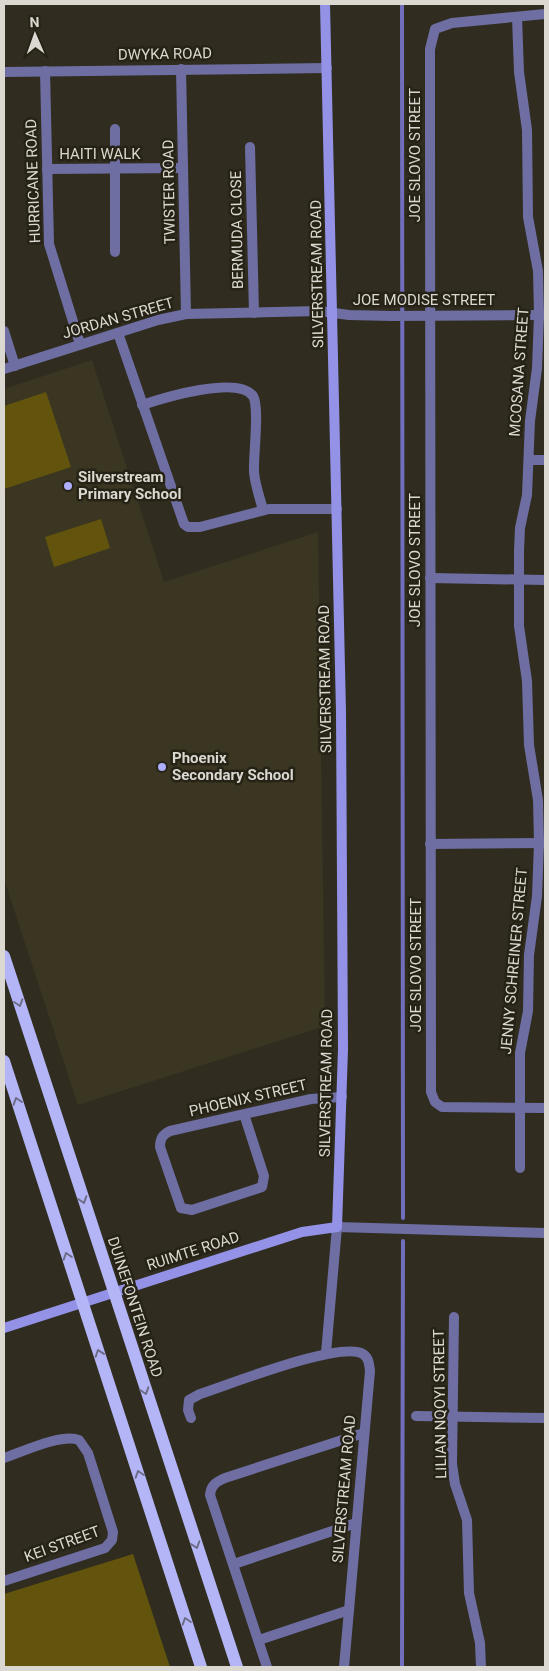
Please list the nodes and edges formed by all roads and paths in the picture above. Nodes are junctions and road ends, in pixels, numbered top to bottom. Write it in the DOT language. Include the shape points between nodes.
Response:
graph roads {
  1 [pos="325,4"];
  2 [pos="545,14"];
  3 [pos="517,17"];
  4 [pos="327,68"];
  5 [pos="182,69"];
  6 [pos="45,71"];
  7 [pos="4,72"];
  8 [pos="115,129"];
  9 [pos="250,147"];
  10 [pos="116,168"];
  11 [pos="183,168"];
  12 [pos="47,169"];
  13 [pos="115,252"];
  14 [pos="254,313"];
  15 [pos="186,314"];
  16 [pos="333,314"];
  17 [pos="430,316"];
  18 [pos="542,316"];
  19 [pos="4,331"];
  20 [pos="118,333"];
  21 [pos="80,344"];
  22 [pos="15,366"];
  23 [pos="4,369"];
  24 [pos="142,405"];
  25 [pos="529,460"];
  26 [pos="545,460"];
  27 [pos="337,509"];
  28 [pos="263,510"];
  29 [pos="430,578"];
  30 [pos="518,580"];
  31 [pos="545,580"];
  32 [pos="542,843"];
  33 [pos="430,844"];
  34 [pos="4,956"];
  35 [pos="4,1061"];
  36 [pos="342,1097"];
  37 [pos="520,1108"];
  38 [pos="545,1108"];
  39 [pos="244,1114"];
  40 [pos="520,1168"];
  41 [pos="336,1227"];
  42 [pos="545,1233"];
  43 [pos="113,1293"];
  44 [pos="82,1302"];
  45 [pos="454,1318"];
  46 [pos="4,1328"];
  47 [pos="326,1353"];
  48 [pos="416,1416"];
  49 [pos="452,1416"];
  50 [pos="191,1418"];
  51 [pos="545,1418"];
  52 [pos="364,1433"];
  53 [pos="4,1458"];
  54 [pos="356,1523"];
  55 [pos="234,1564"];
  56 [pos="4,1581"];
  57 [pos="349,1610"];
  58 [pos="259,1640"];
  59 [pos="201,1667"];
  60 [pos="236,1667"];
  61 [pos="267,1667"];
  62 [pos="344,1667"];
  63 [pos="481,1667"];
  1 -- 4 [label="street, SILVERSTREAM ROAD"];
  2 -- 3 [label="street"];
  3 -- 17 [label="street, JOE SLOVO STREET" via="452,23 435,29 430,49"];
  3 -- 18 [label="street, MCOSANA STREET" via="519,72 528,130 528,217"];
  4 -- 5 [label="street, DWYKA ROAD"];
  4 -- 16 [label="street, SILVERSTREAM ROAD"];
  5 -- 6 [label="street, DWYKA ROAD"];
  5 -- 11 [label="street, TWISTER ROAD"];
  6 -- 7 [label="street, DWYKA ROAD"];
  6 -- 12 [label="street, HURRICANE ROAD"];
  8 -- 10 [label="street"];
  9 -- 14 [label="street, BERMUDA CLOSE"];
  10 -- 11 [label="street, HAITI WALK"];
  10 -- 12 [label="street, HAITI WALK"];
  10 -- 13 [label="street"];
  11 -- 15 [label="street, TWISTER ROAD"];
  12 -- 21 [label="street, HURRICANE ROAD" via="49,244"];
  14 -- 15 [label="street, JORDAN STREET"];
  14 -- 16 [label="street, JORDAN STREET"];
  15 -- 20 [label="street, JORDAN STREET"];
  16 -- 17 [label="street, JOE MODISE STREET"];
  16 -- 27 [label="street, SILVERSTREAM ROAD"];
  17 -- 18 [label="street, JOE MODISE STREET"];
  17 -- 29 [label="street, JOE SLOVO STREET"];
  18 -- 25 [label="street, MCOSANA STREET" via="530,421"];
  19 -- 22 [label="street"];
  20 -- 21 [label="street, JORDAN STREET"];
  20 -- 24 [label="street"];
  21 -- 22 [label="street, JORDAN STREET"];
  22 -- 23 [label="street, JORDAN STREET"];
  24 -- 28 [label="street" via="184,524 200,527"];
  24 -- 28 [label="street" via="203,389 237,389 250,393 256,408 254,472"];
  25 -- 26 [label="street"];
  25 -- 30 [label="street, MCOSANA STREET" via="527,495 520,528"];
  27 -- 28 [label="street"];
  27 -- 36 [label="street, SILVERSTREAM ROAD"];
  29 -- 30 [label="street"];
  29 -- 33 [label="street, JOE SLOVO STREET"];
  30 -- 31 [label="street"];
  30 -- 32 [label="street, JENNY SCHREINER STREET" via="518,626"];
  32 -- 33 [label="street"];
  32 -- 37 [label="street, JENNY SCHREINER STREET" via="529,955 528,1011 520,1052"];
  33 -- 37 [label="street, JOE SLOVO STREET" via="431,1092 435,1102 442,1107"];
  34 -- 43 [label="main road, DUINEFONTEIN ROAD, one-way"];
  44 -- 35 [label="main road, one-way"];
  36 -- 39 [label="street, PHOENIX STREET" via="311,1099"];
  36 -- 41 [label="street, SILVERSTREAM ROAD"];
  37 -- 38 [label="street"];
  37 -- 40 [label="street, JENNY SCHREINER STREET"];
  39 -- 39 [label="street, PHOENIX STREET" via="170,1131 162,1137 160,1147 184,1210 262,1187 264,1176"];
  41 -- 42 [label="street"];
  41 -- 43 [label="street, RUIMTE ROAD" via="302,1232"];
  41 -- 47 [label="street, SILVERSTREAM ROAD"];
  43 -- 44 [label="street, RUIMTE ROAD"];
  43 -- 60 [label="main road, DUINEFONTEIN ROAD, one-way"];
  44 -- 46 [label="street, RUIMTE ROAD"];
  59 -- 44 [label="main road, one-way"];
  45 -- 49 [label="street, LILIAN NQOYI STREET"];
  47 -- 50 [label="street, SILVERSTREAM ROAD" via="192,1398 188,1404"];
  47 -- 52 [label="street, SILVERSTREAM ROAD" via="349,1350 368,1358 370,1371"];
  48 -- 49 [label="street"];
  49 -- 51 [label="street"];
  49 -- 63 [label="street, LILIAN NQOYI STREET" via="453,1474 467,1520 469,1593 480,1643"];
  52 -- 54 [label="street, SILVERSTREAM ROAD"];
  52 -- 55 [label="street" via="225,1478 213,1485 210,1496"];
  53 -- 56 [label="street, KEI STREET" via="59,1440 79,1440 88,1452 113,1536 105,1548"];
  54 -- 55 [label="street"];
  54 -- 57 [label="street, SILVERSTREAM ROAD"];
  55 -- 58 [label="street"];
  57 -- 58 [label="street"];
  57 -- 62 [label="street, SILVERSTREAM ROAD"];
  58 -- 61 [label="street"];
}
